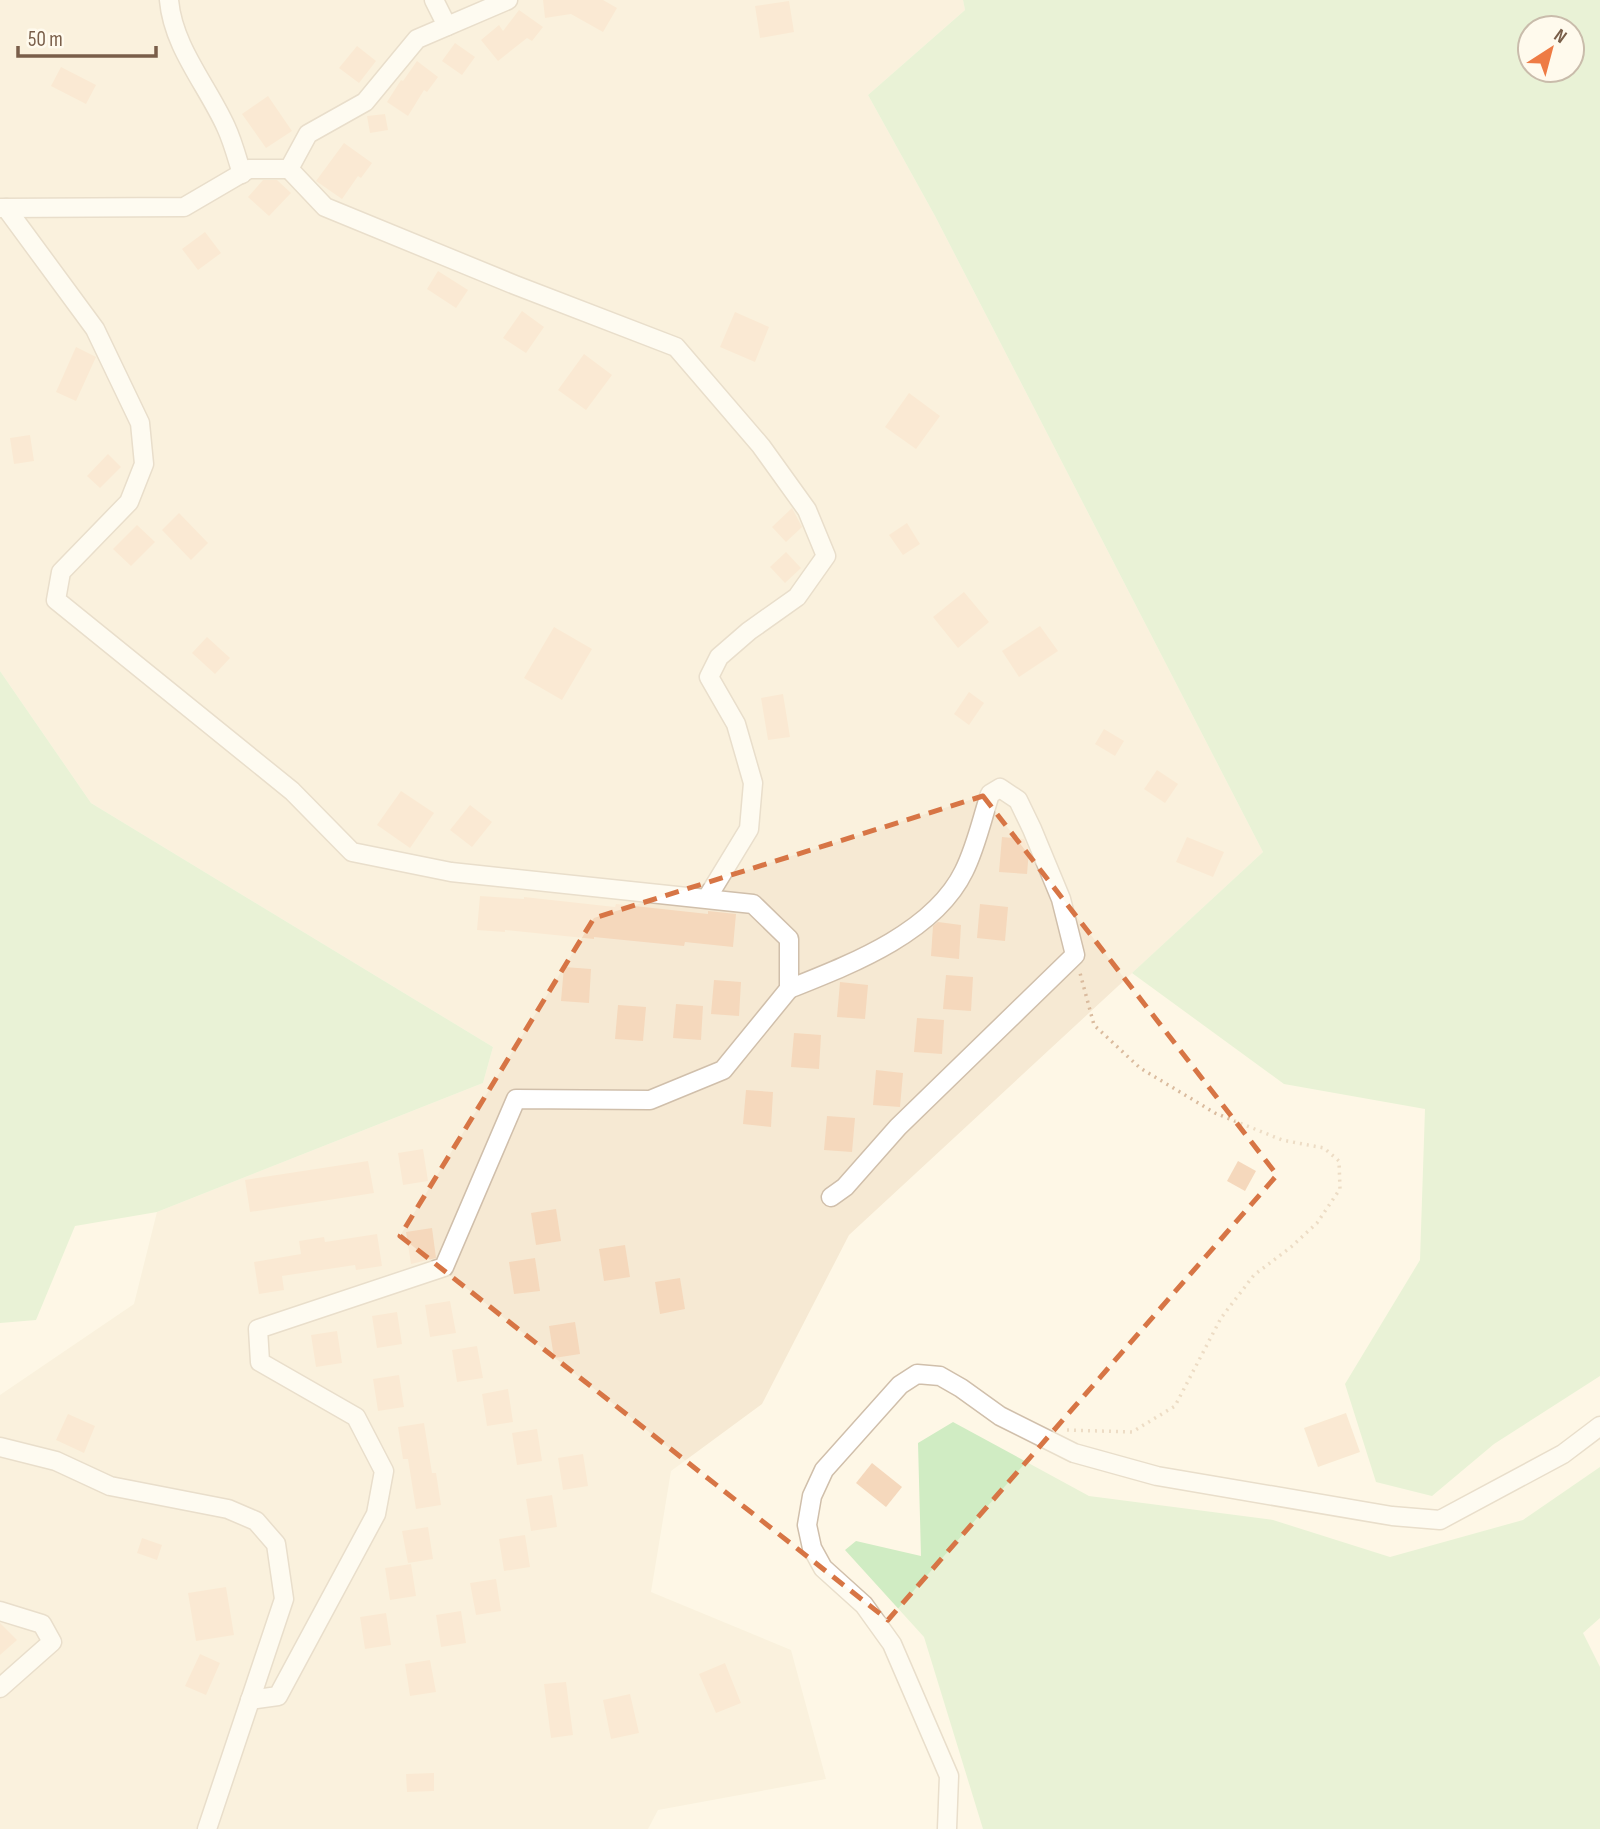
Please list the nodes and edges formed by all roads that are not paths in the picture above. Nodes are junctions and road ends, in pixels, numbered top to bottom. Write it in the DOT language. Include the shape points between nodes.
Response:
graph roads {
  1 [pos="169,0"];
  2 [pos="434,0"];
  3 [pos="508,0"];
  4 [pos="447,26"];
  5 [pos="289,169"];
  6 [pos="242,174"];
  7 [pos="3,208"];
  8 [pos="707,898"];
  9 [pos="789,989"];
  10 [pos="831,1197"];
  11 [pos="1600,1426"];
  12 [pos="0,1447"];
  13 [pos="0,1611"];
  14 [pos="0,1688"];
  15 [pos="250,1700"];
  16 [pos="207,1829"];
  17 [pos="947,1829"];
  1 -- 6 [label="street" via="170,20 226,128"];
  2 -- 4 [label="street"];
  3 -- 4 [label="street"];
  4 -- 5 [label="street" via="417,39 366,102 308,134"];
  5 -- 6 [label="street" via="249,169"];
  5 -- 8 [label="street" via="325,207 676,347 761,446 807,510 826,556 797,597 719,657 709,677 736,724 753,783 749,829"];
  6 -- 7 [label="street" via="184,207"];
  7 -- 8 [label="street" via="95,329 140,423 144,464 129,502 61,572 56,600 292,791 352,852 452,872"];
  8 -- 9 [label="street" via="753,904 789,939"];
  9 -- 10 [label="street" via="892,942 939,906 964,872 990,794 1000,788 1018,800 1061,899 1075,955"];
  9 -- 15 [label="street" via="723,1070 650,1100 516,1099 444,1267 258,1329 260,1362 356,1417 384,1471 376,1514 278,1696"];
  11 -- 17 [label="street" via="1563,1454 1440,1520 1157,1476 1074,1453 1000,1416 940,1376 917,1374 900,1385 824,1470 812,1496 807,1525 823,1568 864,1605 892,1644 949,1776"];
  12 -- 15 [label="street" via="56,1461 110,1486 228,1509 256,1521 276,1544 284,1599"];
  13 -- 14 [label="street" via="42,1624 52,1642"];
  15 -- 16 [label="street"];
}
